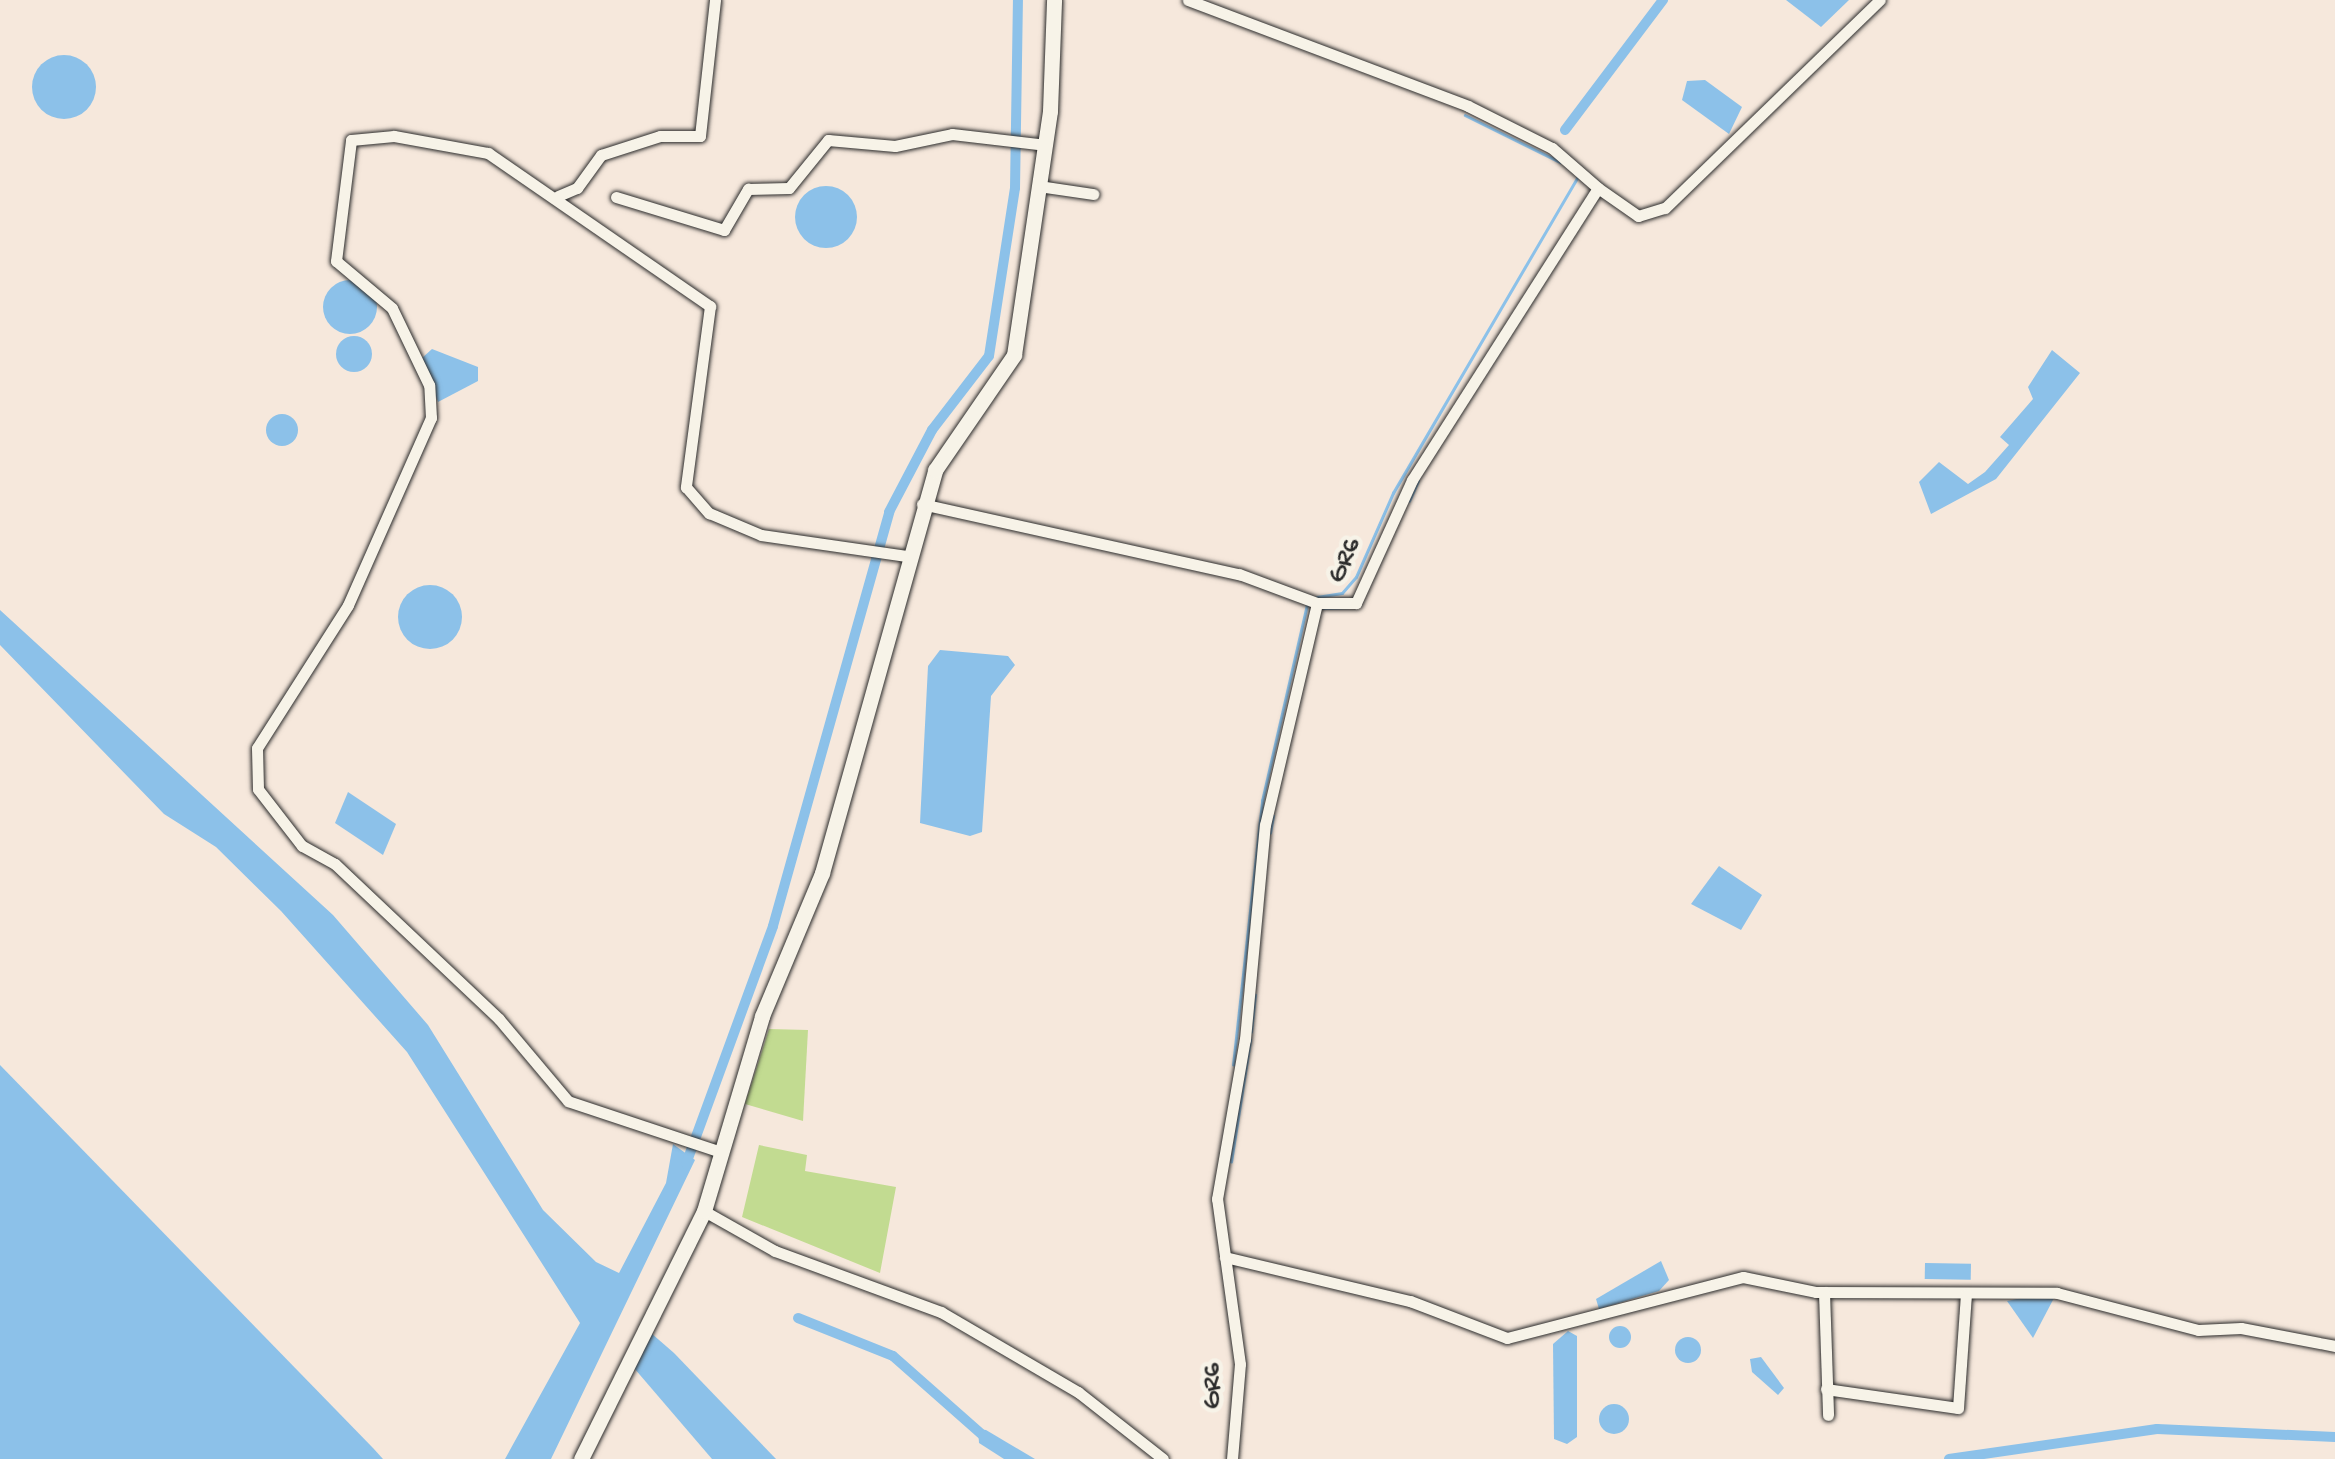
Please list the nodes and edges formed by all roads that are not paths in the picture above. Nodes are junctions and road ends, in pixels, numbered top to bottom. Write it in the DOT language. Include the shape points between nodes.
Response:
graph roads {
  1 [pos="715,0"];
  2 [pos="1054,0"];
  3 [pos="1188,0"];
  4 [pos="1880,0"];
  5 [pos="1046,145"];
  6 [pos="1039,186"];
  7 [pos="1598,188"];
  8 [pos="1093,194"];
  9 [pos="558,196"];
  10 [pos="616,197"];
  11 [pos="922,504"];
  12 [pos="903,555"];
  13 [pos="1317,603"];
  14 [pos="717,1150"];
  15 [pos="704,1211"];
  16 [pos="1225,1257"];
  17 [pos="1824,1292"];
  18 [pos="1966,1294"];
  19 [pos="2335,1346"];
  20 [pos="1826,1389"];
  21 [pos="1828,1415"];
  22 [pos="581,1459"];
  23 [pos="1162,1459"];
  24 [pos="1232,1459"];
  1 -- 9 [label="street" via="700,136 660,136 601,156 577,188"];
  2 -- 5 [label="main road"];
  3 -- 7 [label="street" via="1468,106 1552,148"];
  4 -- 7 [label="street" via="1665,208 1638,216"];
  5 -- 6 [label="main road"];
  5 -- 10 [label="street" via="995,137 894,146 828,140 789,188 748,189 724,230"];
  6 -- 8 [label="street"];
  6 -- 11 [label="main road" via="1014,356 951,439"];
  7 -- 13 [label="street, GR6" via="1412,480 1356,604"];
  9 -- 12 [label="street" via="713,310 686,465 694,498 761,535"];
  9 -- 14 [label="street" via="488,154 450,142 352,140 336,261 392,308 429,385 431,418 348,605 260,741 253,770 264,803 302,846 335,864 499,1020 568,1101"];
  11 -- 12 [label="main road"];
  11 -- 13 [label="street" via="1239,574"];
  12 -- 14 [label="main road" via="822,874 762,1016"];
  13 -- 16 [label="street, GR6" via="1262,845 1245,1039 1217,1199"];
  14 -- 15 [label="main road"];
  15 -- 22 [label="main road"];
  15 -- 23 [label="street" via="775,1251 942,1312 1078,1392"];
  16 -- 17 [label="street" via="1410,1301 1508,1338 1743,1277"];
  16 -- 24 [label="street, GR6" via="1240,1378"];
  17 -- 18 [label="street"];
  17 -- 20 [label="street"];
  18 -- 19 [label="street" via="2083,1296 2184,1328"];
  18 -- 20 [label="street" via="1958,1408"];
  20 -- 21 [label="street"];
}
